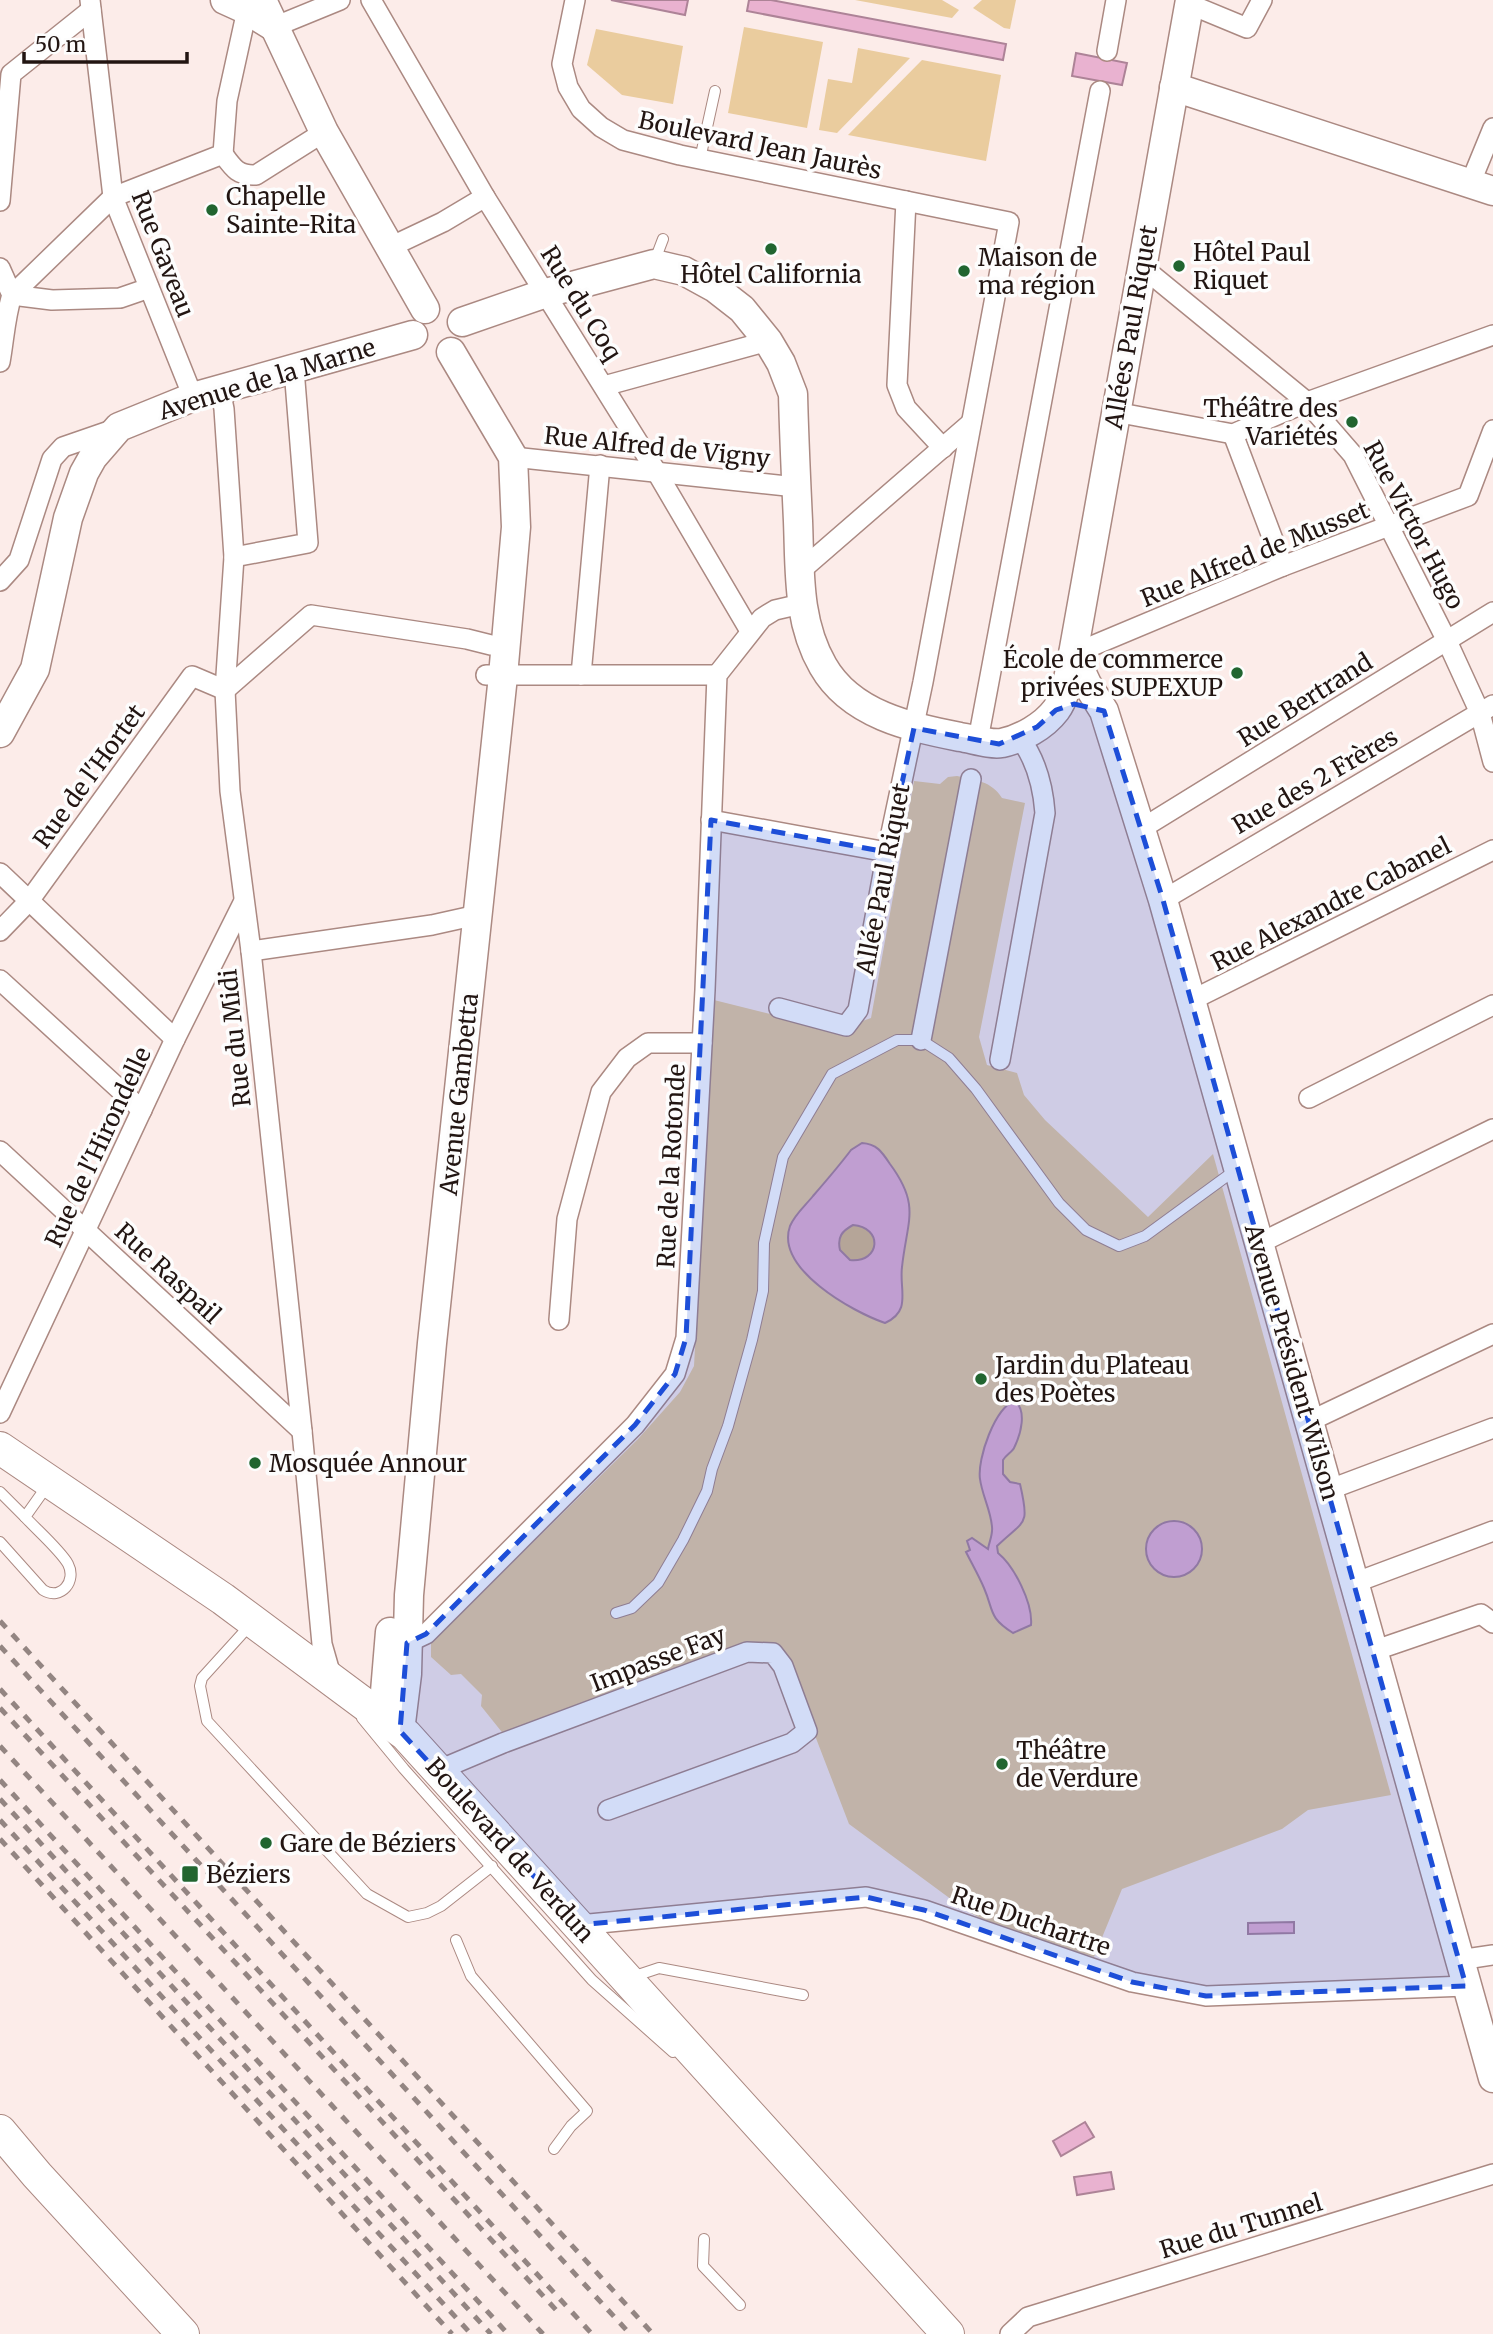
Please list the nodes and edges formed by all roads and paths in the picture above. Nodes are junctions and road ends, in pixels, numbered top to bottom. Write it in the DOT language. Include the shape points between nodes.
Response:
graph roads {
  1 [pos="340,0"];
  2 [pos="371,0"];
  3 [pos="575,0"];
  4 [pos="1116,0"];
  5 [pos="1262,0"];
  6 [pos="1189,2"];
  7 [pos="245,3"];
  8 [pos="90,5"];
  9 [pos="274,27"];
  10 [pos="1107,51"];
  11 [pos="1174,87"];
  12 [pos="715,91"];
  13 [pos="1100,91"];
  14 [pos="1493,128"];
  15 [pos="324,132"];
  16 [pos="223,154"];
  17 [pos="700,159"];
  18 [pos="1481,188"];
  19 [pos="113,197"];
  20 [pos="485,197"];
  21 [pos="0,201"];
  22 [pos="906,201"];
  23 [pos="388,248"];
  24 [pos="1141,266"];
  25 [pos="0,268"];
  26 [pos="149,288"];
  27 [pos="546,293"];
  28 [pos="12,295"];
  29 [pos="425,309"];
  30 [pos="3,315"];
  31 [pos="462,322"];
  32 [pos="413,335"];
  33 [pos="1493,335"];
  34 [pos="768,341"];
  35 [pos="451,352"];
  36 [pos="0,362"];
  37 [pos="293,369"];
  38 [pos="604,386"];
  39 [pos="220,389"];
  40 [pos="193,397"];
  41 [pos="1307,402"];
  42 [pos="1115,412"];
  43 [pos="971,423"];
  44 [pos="120,427"];
  45 [pos="1493,430"];
  46 [pos="1233,434"];
  47 [pos="943,448"];
  48 [pos="513,457"];
  49 [pos="600,465"];
  50 [pos="656,471"];
  51 [pos="796,487"];
  52 [pos="1388,527"];
  53 [pos="234,557"];
  54 [pos="1283,566"];
  55 [pos="798,573"];
  56 [pos="0,581"];
  57 [pos="801,604"];
  58 [pos="1493,612"];
  59 [pos="750,631"];
  60 [pos="1447,641"];
  61 [pos="491,645"];
  62 [pos="1073,654"];
  63 [pos="495,675"];
  64 [pos="717,675"];
  65 [pos="581,676"];
  66 [pos="226,690"];
  67 [pos="1487,709"];
  68 [pos="1056,710"];
  69 [pos="1104,710"];
  70 [pos="914,728"];
  71 [pos="0,733"];
  72 [pos="1019,737"];
  73 [pos="978,740"];
  74 [pos="1493,762"];
  75 [pos="971,779"];
  76 [pos="711,820"];
  77 [pos="1141,829"];
  78 [pos="1493,850"];
  79 [pos="887,852"];
  80 [pos="0,873"];
  81 [pos="1163,900"];
  82 [pos="29,901"];
  83 [pos="243,903"];
  84 [pos="467,917"];
  85 [pos="0,931"];
  86 [pos="251,951"];
  87 [pos="0,980"];
  88 [pos="1190,1001"];
  89 [pos="1493,1005"];
  90 [pos="779,1008"];
  91 [pos="175,1039"];
  92 [pos="921,1040"];
  93 [pos="702,1043"];
  94 [pos="1000,1060"];
  95 [pos="1309,1098"];
  96 [pos="142,1110"];
  97 [pos="1493,1129"];
  98 [pos="0,1151"];
  99 [pos="1237,1168"];
  100 [pos="86,1230"];
  101 [pos="1260,1243"];
  102 [pos="559,1320"];
  103 [pos="1493,1334"];
  104 [pos="0,1413"];
  105 [pos="1310,1421"];
  106 [pos="1493,1428"];
  107 [pos="302,1431"];
  108 [pos="0,1448"];
  109 [pos="49,1481"];
  110 [pos="1328,1490"];
  111 [pos="0,1492"];
  112 [pos="25,1517"];
  113 [pos="1493,1531"];
  114 [pos="0,1542"];
  115 [pos="1354,1583"];
  116 [pos="616,1613"];
  117 [pos="253,1622"];
  118 [pos="1493,1623"];
  119 [pos="395,1650"];
  120 [pos="1373,1651"];
  121 [pos="336,1683"];
  122 [pos="392,1723"];
  123 [pos="439,1770"];
  124 [pos="608,1810"];
  125 [pos="492,1866"];
  126 [pos="579,1925"];
  127 [pos="456,1940"];
  128 [pos="1493,1955"];
  129 [pos="1463,1973"];
  130 [pos="626,1979"];
  131 [pos="803,1995"];
  132 [pos="1493,2078"];
  133 [pos="735,2099"];
  134 [pos="0,2131"];
  135 [pos="554,2149"];
  136 [pos="1493,2174"];
  137 [pos="704,2239"];
  138 [pos="740,2305"];
  139 [pos="183,2334"];
  140 [pos="948,2334"];
  141 [pos="1010,2334"];
  1 -- 9 [label="street"];
  2 -- 20 [label="street, Rue du Coq"];
  3 -- 17 [label="street, Boulevard Jean Jaurès" via="562,64 581,109 624,140"];
  4 -- 10 [label="street"];
  5 -- 6 [label="street" via="1247,27"];
  6 -- 11 [label="main road, Allées Paul Riquet"];
  7 -- 9 [label="main road"];
  7 -- 16 [label="street" via="227,101"];
  8 -- 19 [label="street, Rue Gaveau"];
  8 -- 21 [label="street" via="11,74"];
  9 -- 15 [label="main road"];
  11 -- 18 [label="main road"];
  11 -- 24 [label="main road, Allées Paul Riquet"];
  12 -- 17 [label="lane"];
  13 -- 73 [label="street"];
  14 -- 18 [label="street"];
  15 -- 16 [label="street" via="256,175 236,172"];
  15 -- 23 [label="main road"];
  16 -- 19 [label="street"];
  17 -- 22 [label="street, Boulevard Jean Jaurès"];
  19 -- 26 [label="street, Rue Gaveau"];
  19 -- 28 [label="street"];
  20 -- 23 [label="street"];
  20 -- 27 [label="street, Rue du Coq"];
  22 -- 43 [label="street, Boulevard Jean Jaurès" via="1009,222"];
  22 -- 47 [label="street" via="897,385 906,408"];
  23 -- 29 [label="main road"];
  24 -- 41 [label="street, Rue Victor Hugo"];
  24 -- 42 [label="main road, Allées Paul Riquet"];
  25 -- 28 [label="street"];
  26 -- 28 [label="street" via="120,298 51,300"];
  26 -- 40 [label="street, Rue Gaveau"];
  27 -- 31 [label="main road"];
  27 -- 34 [label="main road" via="659,251 742,309"];
  27 -- 38 [label="street, Rue du Coq"];
  28 -- 30 [label="street"];
  29 -- 31 [label="main road" via="447,306"];
  29 -- 32 [label="main road" via="415,320"];
  30 -- 36 [label="street" via="7,326"];
  31 -- 35 [label="main road" via="462,339"];
  32 -- 35 [label="main road" via="428,354"];
  32 -- 37 [label="main road, Avenue de la Marne"];
  33 -- 41 [label="street"];
  34 -- 38 [label="street"];
  34 -- 51 [label="main road" via="793,394"];
  35 -- 48 [label="main road, Avenue Gambetta"];
  37 -- 39 [label="main road, Avenue de la Marne"];
  37 -- 53 [label="street" via="308,543"];
  38 -- 50 [label="street, Rue du Coq"];
  39 -- 40 [label="main road, Avenue de la Marne"];
  39 -- 53 [label="street, Rue du Midi"];
  40 -- 44 [label="main road, Avenue de la Marne"];
  41 -- 46 [label="street"];
  41 -- 52 [label="street, Rue Victor Hugo" via="1353,455"];
  42 -- 46 [label="street"];
  42 -- 62 [label="main road, Allées Paul Riquet"];
  43 -- 47 [label="street"];
  43 -- 70 [label="street, Allée Paul Riquet"];
  44 -- 56 [label="street" via="63,447 52,459 19,560"];
  44 -- 71 [label="main road, Avenue de la Marne" via="84,473 68,518 35,668"];
  45 -- 52 [label="street, Rue Alfred de Musset" via="1468,496"];
  46 -- 54 [label="street"];
  47 -- 55 [label="street"];
  48 -- 49 [label="street, Rue Alfred de Vigny"];
  48 -- 61 [label="main road, Avenue Gambetta"];
  48 -- 63 [label="main road, Avenue Gambetta" via="516,527"];
  49 -- 50 [label="street, Rue Alfred de Vigny"];
  49 -- 65 [label="street"];
  50 -- 51 [label="street, Rue Alfred de Vigny"];
  50 -- 59 [label="street, Rue du Coq"];
  51 -- 55 [label="main road"];
  52 -- 54 [label="street, Rue Alfred de Musset"];
  52 -- 60 [label="street, Rue Victor Hugo"];
  53 -- 66 [label="street, Rue du Midi"];
  54 -- 62 [label="street, Rue Alfred de Musset"];
  55 -- 57 [label="main road"];
  57 -- 59 [label="street" via="775,610"];
  57 -- 70 [label="main road" via="810,640 824,668 844,691 879,715"];
  58 -- 60 [label="street, Rue Bertrand"];
  59 -- 64 [label="street"];
  60 -- 67 [label="street, Rue Victor Hugo"];
  60 -- 77 [label="street, Rue Bertrand"];
  61 -- 63 [label="main road, Avenue Gambetta"];
  61 -- 66 [label="street" via="311,615"];
  62 -- 68 [label="main road"];
  62 -- 69 [label="main road, Avenue Président Wilson"];
  63 -- 65 [label="street"];
  63 -- 84 [label="main road, Avenue Gambetta"];
  64 -- 65 [label="street"];
  64 -- 76 [label="street, Rue de la Rotonde"];
  66 -- 82 [label="street, Rue de l'Hortet" via="192,676"];
  66 -- 83 [label="street, Rue du Midi" via="230,791"];
  67 -- 74 [label="street, Rue Victor Hugo"];
  67 -- 81 [label="street, Rue des 2 Frères"];
  68 -- 69 [label="main road" via="1074,704"];
  68 -- 72 [label="main road"];
  69 -- 77 [label="main road, Avenue Président Wilson"];
  70 -- 73 [label="main road"];
  70 -- 79 [label="street, Allée Paul Riquet"];
  72 -- 73 [label="main road" via="999,744"];
  72 -- 94 [label="street" via="1039,778 1045,813"];
  75 -- 92 [label="street"];
  76 -- 79 [label="street"];
  76 -- 93 [label="street, Rue de la Rotonde"];
  77 -- 81 [label="main road, Avenue Président Wilson"];
  78 -- 88 [label="street, Rue Alexandre Cabanel"];
  79 -- 90 [label="street, Allée Paul Riquet" via="858,1010 846,1026"];
  80 -- 82 [label="street"];
  81 -- 88 [label="main road, Avenue Président Wilson"];
  82 -- 85 [label="street, Rue de l'Hortet"];
  82 -- 91 [label="street"];
  83 -- 86 [label="street, Rue du Midi"];
  83 -- 91 [label="street, Rue de l'Hirondelle"];
  84 -- 86 [label="street"];
  84 -- 119 [label="main road, Avenue Gambetta" via="457,953 424,1341 391,1579"];
  86 -- 107 [label="street, Rue du Midi"];
  87 -- 96 [label="street"];
  88 -- 99 [label="main road, Avenue Président Wilson"];
  89 -- 95 [label="street"];
  91 -- 96 [label="street, Rue de l'Hirondelle"];
  92 -- 99 [label="lane" via="949,1058 976,1089 1059,1203 1086,1230 1119,1246 1145,1236"];
  92 -- 116 [label="lane" via="897,1040 832,1074 783,1157 764,1243 763,1291 752,1340 707,1491 658,1583 632,1608"];
  93 -- 102 [label="street" via="648,1043 627,1058 601,1092 567,1219"];
  93 -- 119 [label="street, Rue de la Rotonde" via="686,1338 676,1374 635,1425 426,1634"];
  96 -- 100 [label="street, Rue de l'Hirondelle"];
  97 -- 101 [label="street"];
  98 -- 100 [label="street, Rue Raspail"];
  99 -- 101 [label="main road, Avenue Président Wilson"];
  100 -- 104 [label="street, Rue de l'Hirondelle"];
  100 -- 107 [label="street, Rue Raspail"];
  101 -- 105 [label="main road, Avenue Président Wilson"];
  103 -- 105 [label="street"];
  105 -- 110 [label="main road, Avenue Président Wilson"];
  106 -- 110 [label="street"];
  107 -- 121 [label="street, Rue du Midi" via="321,1644"];
  108 -- 109 [label="main road, Boulevard de Verdun"];
  109 -- 112 [label="lane"];
  109 -- 117 [label="main road, Boulevard de Verdun"];
  110 -- 115 [label="main road, Avenue Président Wilson"];
  111 -- 112 [label="lane"];
  112 -- 114 [label="lane" via="68,1564 71,1577 67,1587 59,1593 43,1590"];
  113 -- 115 [label="street"];
  115 -- 120 [label="main road, Avenue Président Wilson"];
  117 -- 121 [label="main road, Boulevard de Verdun"];
  117 -- 125 [label="lane" via="202,1678 207,1721 367,1894 408,1917 427,1913"];
  118 -- 120 [label="street" via="1481,1614"];
  119 -- 121 [label="main road" via="369,1677"];
  119 -- 122 [label="main road, Avenue Gambetta" via="407,1674"];
  120 -- 129 [label="main road, Avenue Président Wilson"];
  121 -- 122 [label="main road, Boulevard de Verdun"];
  121 -- 125 [label="lane" via="404,1769"];
  122 -- 123 [label="main road, Boulevard de Verdun"];
  123 -- 124 [label="street, Impasse Fay" via="747,1652 773,1653 783,1666 807,1731 792,1743"];
  123 -- 126 [label="main road, Boulevard de Verdun"];
  125 -- 133 [label="lane" via="593,1980"];
  126 -- 129 [label="street, Rue Duchartre" via="866,1898 924,1910 1132,1982 1206,1996"];
  126 -- 130 [label="main road, Boulevard de Verdun"];
  127 -- 135 [label="lane" via="471,1976 587,2111"];
  128 -- 129 [label="street, Rue Duchartre"];
  129 -- 132 [label="main road, Avenue Président Wilson"];
  130 -- 131 [label="lane" via="659,1968"];
  130 -- 133 [label="main road, Boulevard de Verdun"];
  133 -- 140 [label="main road, Boulevard de Verdun"];
  134 -- 139 [label="main road"];
  136 -- 141 [label="street, Rue du Tunnel" via="1028,2317"];
  137 -- 138 [label="lane" via="703,2266"];
}
